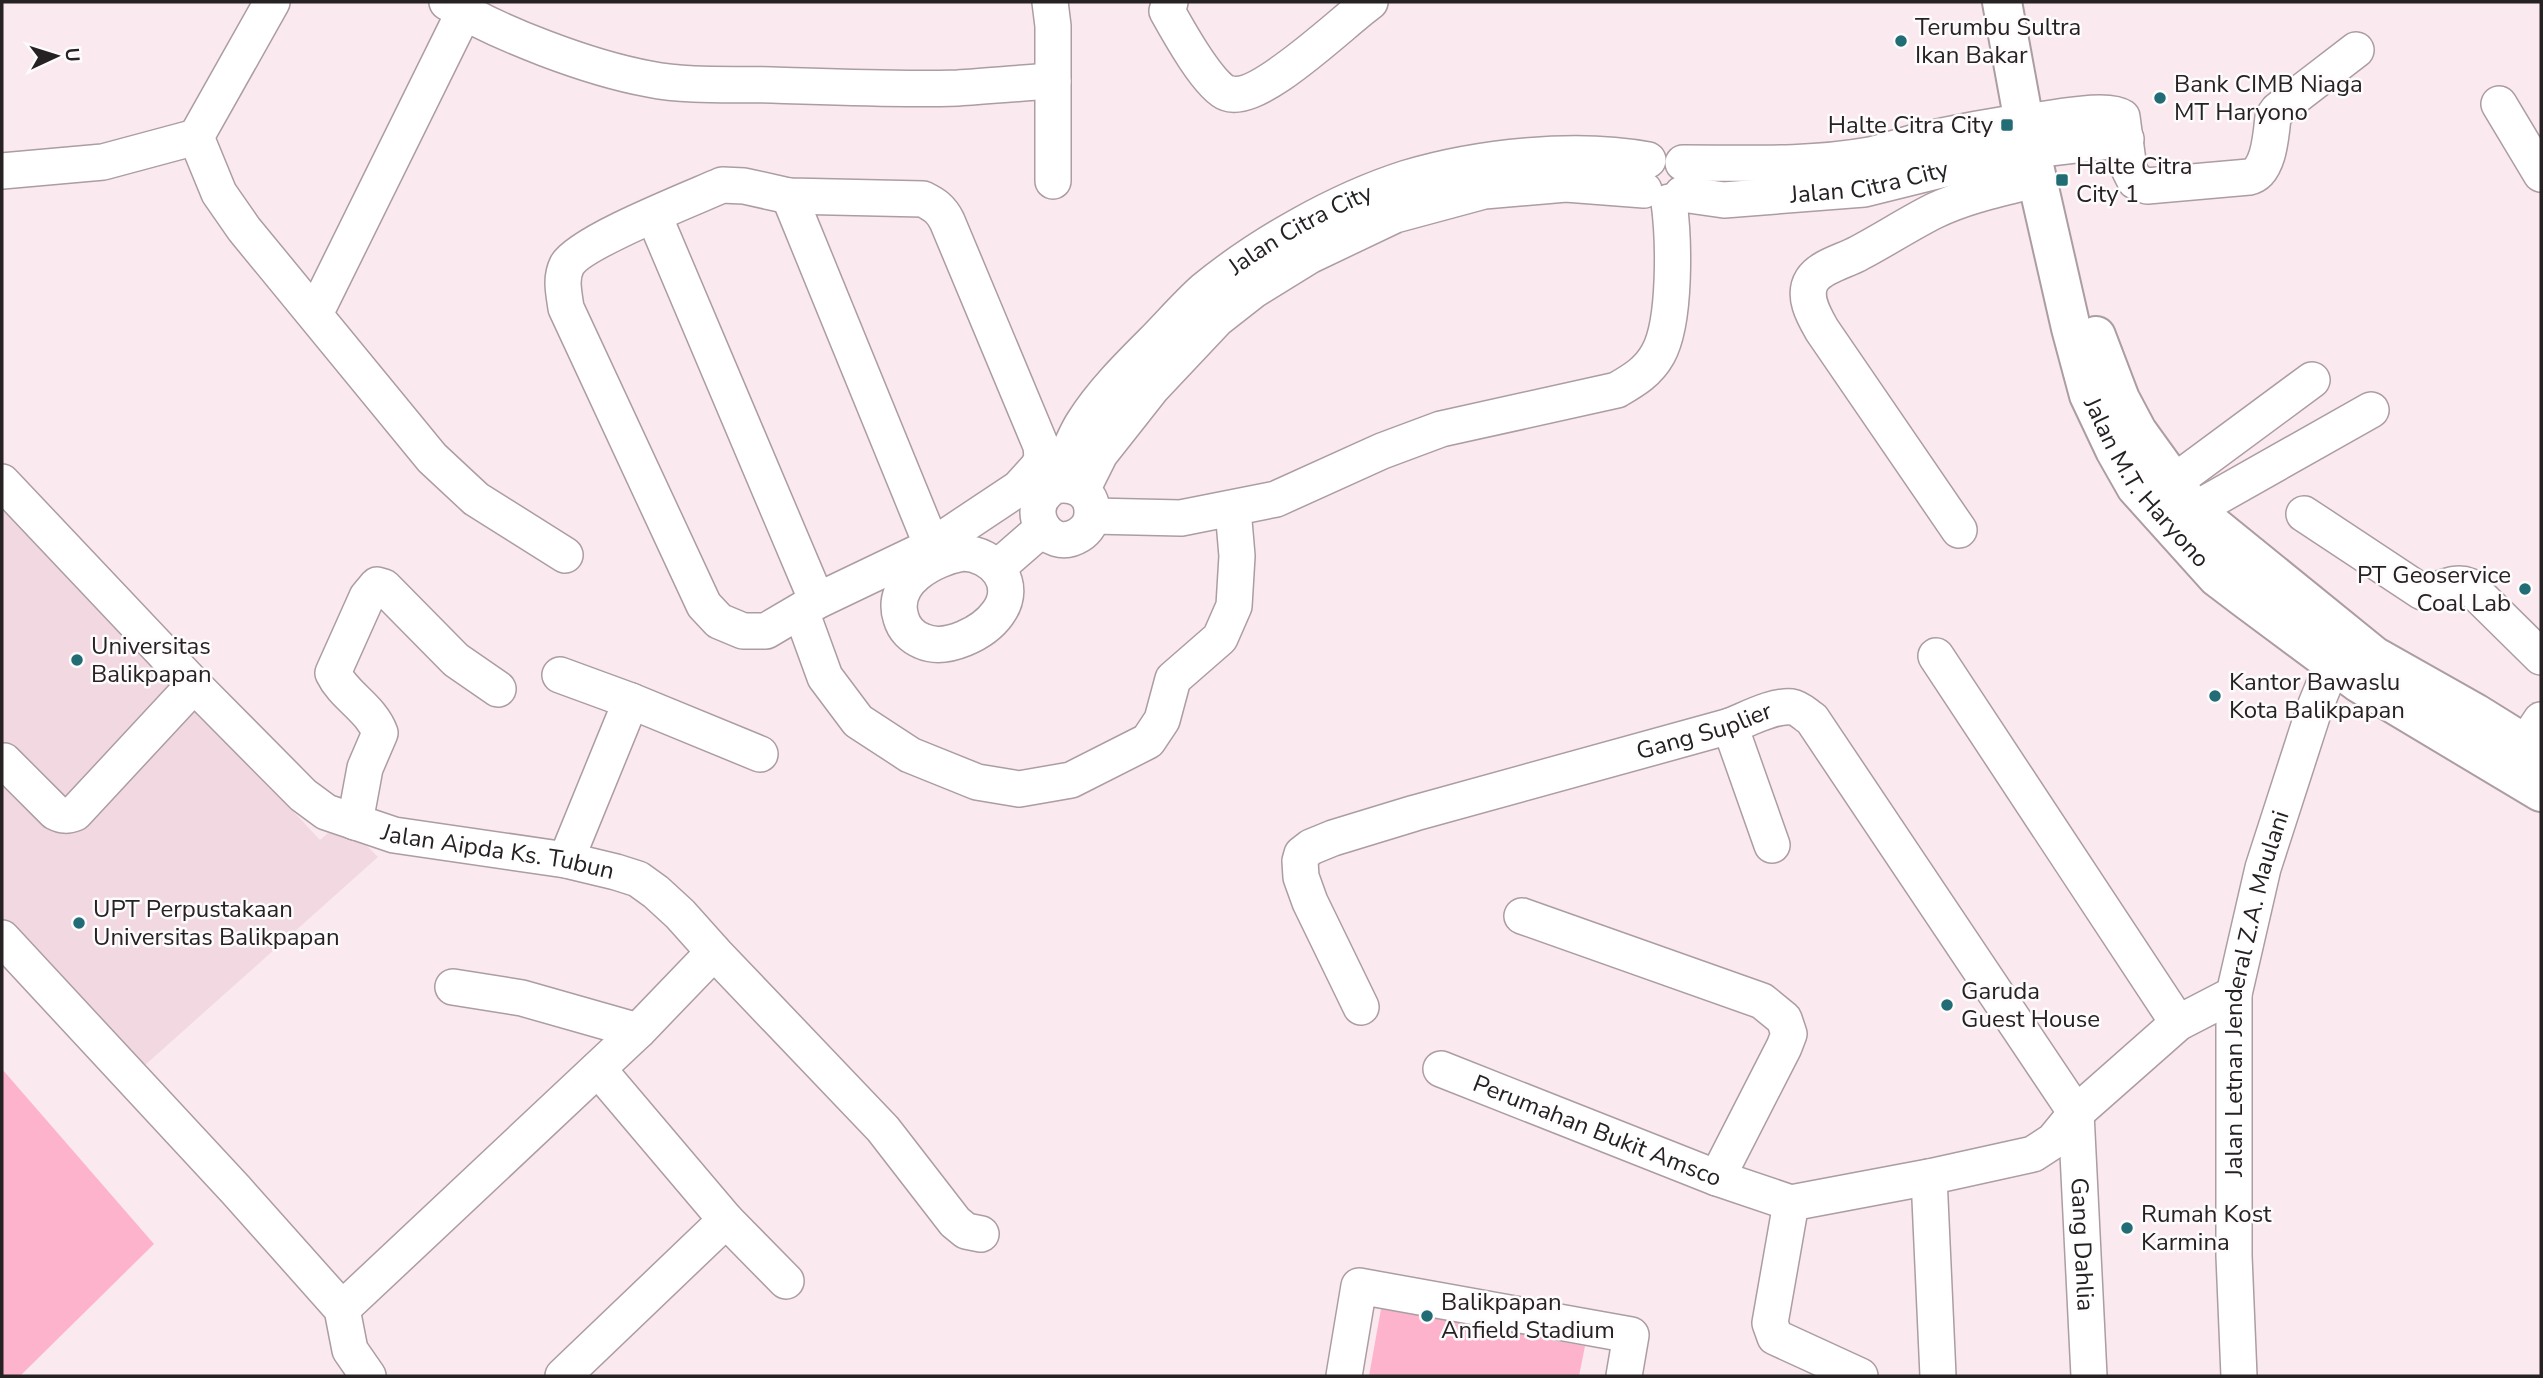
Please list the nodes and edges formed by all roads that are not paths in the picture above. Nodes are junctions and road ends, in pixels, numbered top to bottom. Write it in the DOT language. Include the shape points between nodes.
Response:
graph roads {
  1 [pos="272,2"];
  2 [pos="1050,2"];
  3 [pos="1170,2"];
  4 [pos="1370,2"];
  5 [pos="2002,2"];
  6 [pos="2025,2"];
  7 [pos="455,7"];
  8 [pos="2356,50"];
  9 [pos="1053,81"];
  10 [pos="2499,104"];
  11 [pos="196,137"];
  12 [pos="2040,143"];
  13 [pos="2,171"];
  14 [pos="2541,174"];
  15 [pos="1053,181"];
  16 [pos="1665,182"];
  17 [pos="789,196"];
  18 [pos="654,216"];
  19 [pos="315,314"];
  20 [pos="2312,380"];
  21 [pos="2371,410"];
  22 [pos="2,482"];
  23 [pos="2184,496"];
  24 [pos="1077,497"];
  25 [pos="1233,509"];
  26 [pos="2304,514"];
  27 [pos="1043,528"];
  28 [pos="1959,530"];
  29 [pos="933,547"];
  30 [pos="565,555"];
  31 [pos="997,568"];
  32 [pos="809,606"];
  33 [pos="2342,650"];
  34 [pos="1936,656"];
  35 [pos="2541,657"];
  36 [pos="560,675"];
  37 [pos="194,685"];
  38 [pos="498,689"];
  39 [pos="631,701"];
  40 [pos="1730,726"];
  41 [pos="2536,739"];
  42 [pos="760,754"];
  43 [pos="4,761"];
  44 [pos="2541,792"];
  45 [pos="355,822"];
  46 [pos="1772,845"];
  47 [pos="566,860"];
  48 [pos="1522,916"];
  49 [pos="2,938"];
  50 [pos="714,952"];
  51 [pos="453,987"];
  52 [pos="2234,995"];
  53 [pos="1361,1007"];
  54 [pos="2178,1023"];
  55 [pos="638,1031"];
  56 [pos="598,1069"];
  57 [pos="1441,1069"];
  58 [pos="2076,1113"];
  59 [pos="1929,1177"];
  60 [pos="1717,1178"];
  61 [pos="1791,1203"];
  62 [pos="726,1220"];
  63 [pos="981,1234"];
  64 [pos="786,1281"];
  65 [pos="342,1309"];
  66 [pos="368,1376"];
  67 [pos="563,1376"];
  68 [pos="1344,1376"];
  69 [pos="1624,1376"];
  70 [pos="1860,1376"];
  71 [pos="1938,1376"];
  72 [pos="2089,1376"];
  73 [pos="2239,1376"];
  1 -- 11 [label="street"];
  2 -- 9 [label="street"];
  3 -- 4 [label="street" via="1167,11 1187,47 1217,87 1233,94 1259,88 1288,69"];
  5 -- 12 [label="main road, Jalan M.T. Haryono"];
  6 -- 12 [label="main road, Jalan M.T. Haryono"];
  7 -- 9 [label="street" via="541,46 650,80 881,89"];
  7 -- 19 [label="street"];
  8 -- 12 [label="street" via="2278,110 2264,167 2256,176 2147,186 2135,181 2122,117 2114,113"];
  9 -- 15 [label="street"];
  10 -- 14 [label="street"];
  11 -- 13 [label="street" via="103,162"];
  11 -- 19 [label="street" via="219,193"];
  12 -- 16 [label="street, Jalan Citra City" via="1750,165"];
  12 -- 23 [label="main road, Jalan M.T. Haryono" via="2095,333 2120,398 2137,431"];
  12 -- 28 [label="street" via="1982,193 1935,211 1824,269 1809,288 1810,306 1822,330"];
  12 -- 33 [label="main road, Jalan M.T. Haryono" via="2071,328 2089,395 2136,487 2217,577"];
  16 -- 24 [label="street, Jalan Citra City" via="1483,191 1395,215 1309,256 1217,319 1152,388 1100,454"];
  16 -- 25 [label="street" via="1671,273 1667,324 1658,354 1642,376 1617,390 1441,429 1382,450 1276,499"];
  17 -- 18 [label="street" via="722,185"];
  17 -- 29 [label="street"];
  17 -- 29 [label="street" via="923,200 943,211 1041,446 1038,467 1018,488"];
  18 -- 32 [label="street"];
  18 -- 32 [label="street" via="590,245 568,263 562,281 566,307 704,605 719,621 743,631 766,631"];
  19 -- 30 [label="street" via="432,458 476,499"];
  20 -- 23 [label="street"];
  21 -- 23 [label="street"];
  22 -- 37 [label="street, Jalan Aipda Ks. Tubun"];
  23 -- 33 [label="main road, Jalan M.T. Haryono"];
  24 -- 25 [label="street" via="1181,518"];
  24 -- 27 [label="street, Jalan Citra City" via="1047,490 1038,507"];
  24 -- 27 [label="street, Jalan Citra City" via="1083,533 1065,540"];
  25 -- 32 [label="street" via="1237,556 1234,606 1220,638 1172,679 1162,720 1148,741 1071,780 1019,789 977,782 910,755 858,721 825,677"];
  26 -- 35 [label="street" via="2422,592 2455,583 2469,586"];
  27 -- 31 [label="street"];
  29 -- 32 [label="street"];
  33 -- 41 [label="main road, Jalan M.T. Haryono" via="2374,656 2475,713"];
  33 -- 44 [label="main road, Jalan M.T. Haryono" via="2359,683"];
  33 -- 52 [label="street, Jalan Letnan Jenderal Z.A. Maulani" via="2315,707 2263,868"];
  34 -- 54 [label="street"];
  36 -- 39 [label="street"];
  37 -- 43 [label="street" via="75,813 62,816 55,812"];
  37 -- 45 [label="street, Jalan Aipda Ks. Tubun" via="303,795 326,813"];
  38 -- 45 [label="street" via="456,660 397,598 376,586 366,597 333,673 374,719 380,733 365,768"];
  39 -- 42 [label="street"];
  39 -- 47 [label="street"];
  40 -- 46 [label="street"];
  40 -- 53 [label="street, Gang Suplier" via="1415,813 1311,847 1300,861 1301,877"];
  40 -- 58 [label="street, Gang Suplier" via="1792,707 1812,719"];
  45 -- 47 [label="street, Jalan Aipda Ks. Tubun" via="394,835"];
  47 -- 50 [label="street, Jalan Aipda Ks. Tubun" via="638,879 680,914"];
  48 -- 60 [label="street, Perumahan Bukit Amsco" via="1762,1000 1784,1019 1790,1034"];
  49 -- 65 [label="street"];
  50 -- 55 [label="street"];
  50 -- 63 [label="street, Jalan Aipda Ks. Tubun" via="883,1129 955,1223"];
  51 -- 55 [label="street" via="522,998"];
  52 -- 54 [label="street"];
  52 -- 73 [label="street, Jalan Letnan Jenderal Z.A. Maulani"];
  54 -- 58 [label="street"];
  55 -- 56 [label="street"];
  56 -- 62 [label="street"];
  56 -- 65 [label="street"];
  57 -- 60 [label="street, Perumahan Bukit Amsco"];
  58 -- 59 [label="street" via="2053,1141 2033,1154"];
  58 -- 72 [label="street, Gang Dahlia"];
  59 -- 61 [label="street"];
  59 -- 71 [label="street"];
  60 -- 61 [label="street"];
  61 -- 70 [label="street" via="1770,1323 1775,1337"];
  62 -- 64 [label="street"];
  62 -- 67 [label="street"];
  65 -- 66 [label="street" via="350,1350"];
  68 -- 69 [label="street" via="1359,1286 1631,1335"];
}
